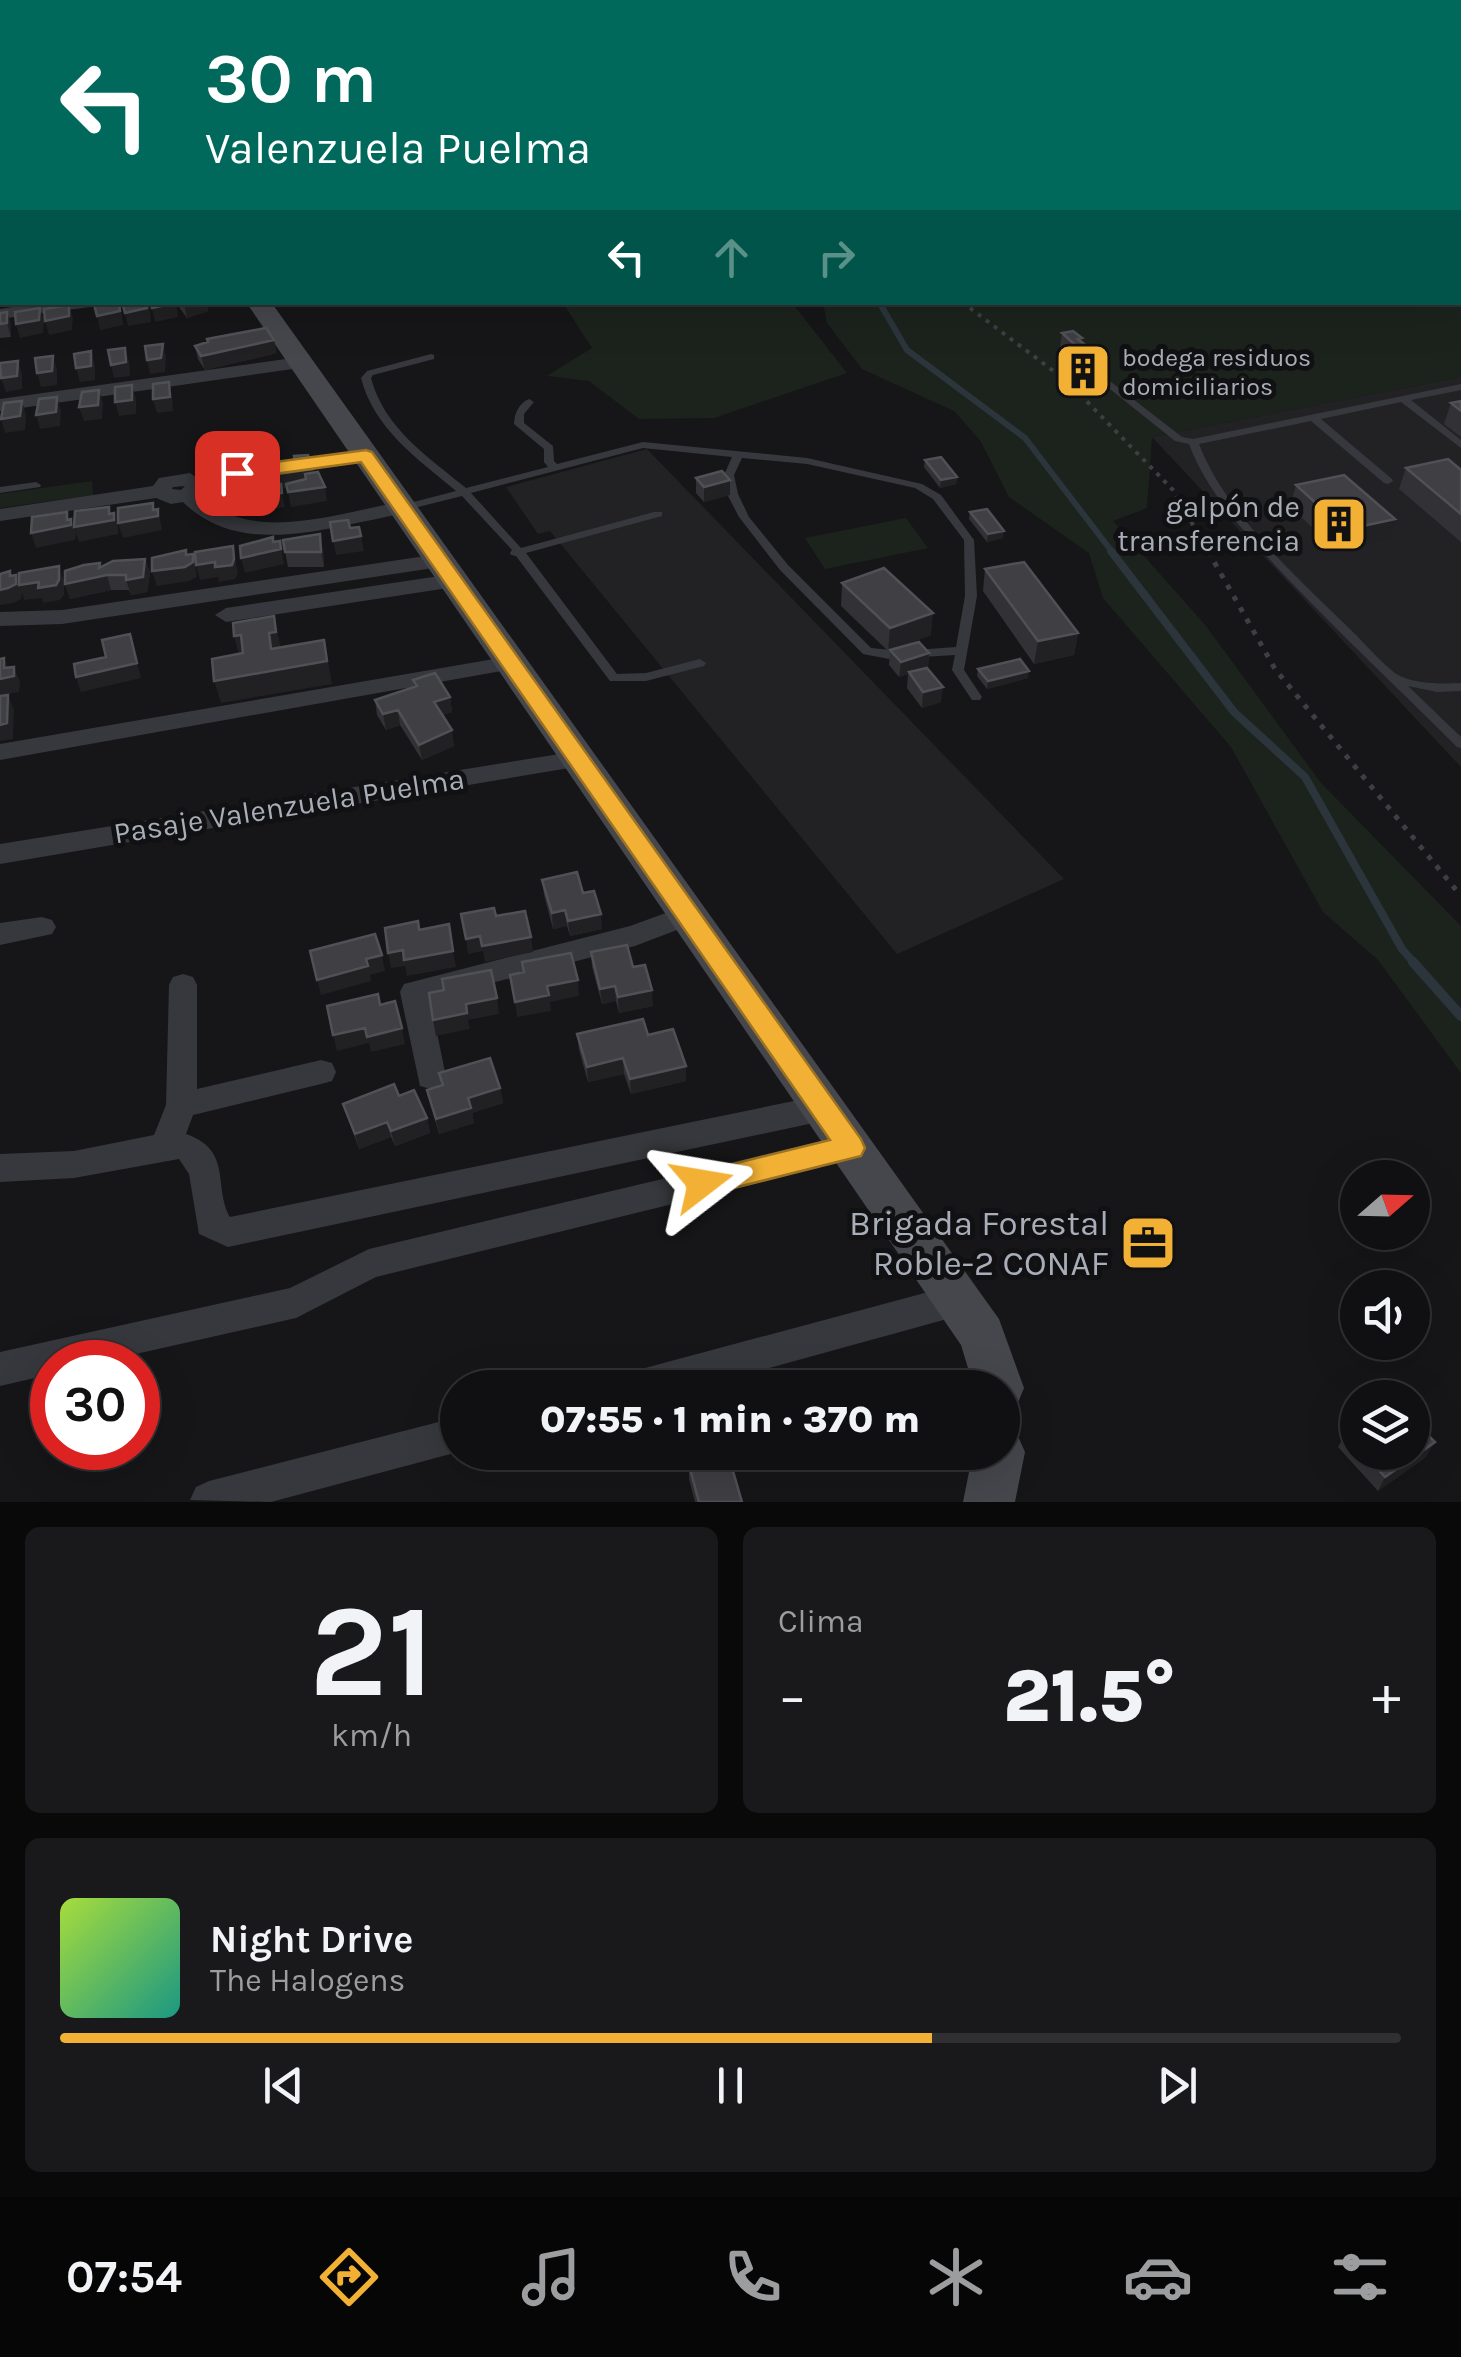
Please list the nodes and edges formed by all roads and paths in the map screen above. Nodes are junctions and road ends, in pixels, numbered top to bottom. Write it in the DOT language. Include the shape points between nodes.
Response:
graph roads {
  1 [pos="68,305"];
  2 [pos="260,305"];
  3 [pos="966,305"];
  4 [pos="0,314"];
  5 [pos="431,357"];
  6 [pos="1082,362"];
  7 [pos="303,367"];
  8 [pos="1461,387"];
  9 [pos="1403,399"];
  10 [pos="529,402"];
  11 [pos="0,405"];
  12 [pos="1314,418"];
  13 [pos="1193,442"];
  14 [pos="1461,445"];
  15 [pos="738,454"];
  16 [pos="366,456"];
  17 [pos="555,468"];
  18 [pos="237,473"];
  19 [pos="1388,481"];
  20 [pos="36,485"];
  21 [pos="0,490"];
  22 [pos="465,493"];
  23 [pos="402,508"];
  24 [pos="658,514"];
  25 [pos="0,515"];
  26 [pos="516,552"];
  27 [pos="446,571"];
  28 [pos="226,614"];
  29 [pos="0,619"];
  30 [pos="960,651"];
  31 [pos="511,663"];
  32 [pos="700,663"];
  33 [pos="1400,680"];
  34 [pos="1461,687"];
  35 [pos="976,696"];
  36 [pos="1461,744"];
  37 [pos="0,752"];
  38 [pos="578,759"];
  39 [pos="0,854"];
  40 [pos="1461,896"];
  41 [pos="688,916"];
  42 [pos="42,926"];
  43 [pos="0,934"];
  44 [pos="184,985"];
  45 [pos="321,1072"];
  46 [pos="430,1077"];
  47 [pos="181,1104"];
  48 [pos="823,1108"];
  49 [pos="166,1145"];
  50 [pos="851,1148"];
  51 [pos="0,1168"];
  52 [pos="958,1300"];
  53 [pos="0,1370"];
  54 [pos="700,1370"];
  55 [pos="993,1370"];
  56 [pos="440,1439"];
  57 [pos="995,1470"];
  58 [pos="209,1500"];
  59 [pos="989,1502"];
  1 -- 4 [label="street"];
  2 -- 7 [label="street"];
  3 -- 40 [label="path" via="1068,382 1173,490 1275,669"];
  5 -- 22 [label="lane" via="370,374 368,392 408,447"];
  6 -- 13 [label="lane" via="1179,439"];
  7 -- 11 [label="street"];
  7 -- 16 [label="street"];
  8 -- 9 [label="lane"];
  9 -- 12 [label="lane"];
  9 -- 14 [label="lane"];
  10 -- 17 [label="lane" via="520,424 549,448"];
  12 -- 13 [label="lane"];
  12 -- 19 [label="lane"];
  13 -- 33 [label="lane" via="1196,460 1247,527"];
  15 -- 17 [label="lane" via="643,445"];
  15 -- 30 [label="lane" via="728,474 736,504 866,651 883,657"];
  15 -- 30 [label="lane" via="861,470 937,498 969,540 971,596"];
  16 -- 18 [label="street"];
  16 -- 23 [label="street"];
  17 -- 22 [label="lane"];
  20 -- 21 [label="lane"];
  22 -- 23 [label="lane"];
  22 -- 26 [label="lane"];
  23 -- 25 [label="street" via="246,530 206,516 188,495 197,485 184,478 166,482 160,492"];
  23 -- 27 [label="street"];
  24 -- 26 [label="lane"];
  26 -- 32 [label="lane" via="614,678"];
  27 -- 28 [label="street"];
  27 -- 29 [label="street"];
  27 -- 31 [label="street"];
  30 -- 35 [label="lane" via="958,670"];
  31 -- 37 [label="street"];
  31 -- 38 [label="street"];
  33 -- 34 [label="lane"];
  33 -- 36 [label="lane"];
  38 -- 39 [label="street, Pasaje Valenzuela Puelma"];
  38 -- 41 [label="street"];
  41 -- 46 [label="street" via="414,992"];
  41 -- 48 [label="street"];
  42 -- 43 [label="street"];
  44 -- 47 [label="street"];
  45 -- 47 [label="street"];
  47 -- 49 [label="street"];
  48 -- 49 [label="street" via="228,1232 210,1224 198,1158"];
  48 -- 50 [label="street"];
  49 -- 51 [label="street" via="101,1163"];
  50 -- 52 [label="street"];
  50 -- 53 [label="street" via="370,1264 296,1302"];
  52 -- 54 [label="street"];
  52 -- 55 [label="street" via="982,1335"];
  56 -- 58 [label="street"];
  57 -- 59 [label="street"];
}
